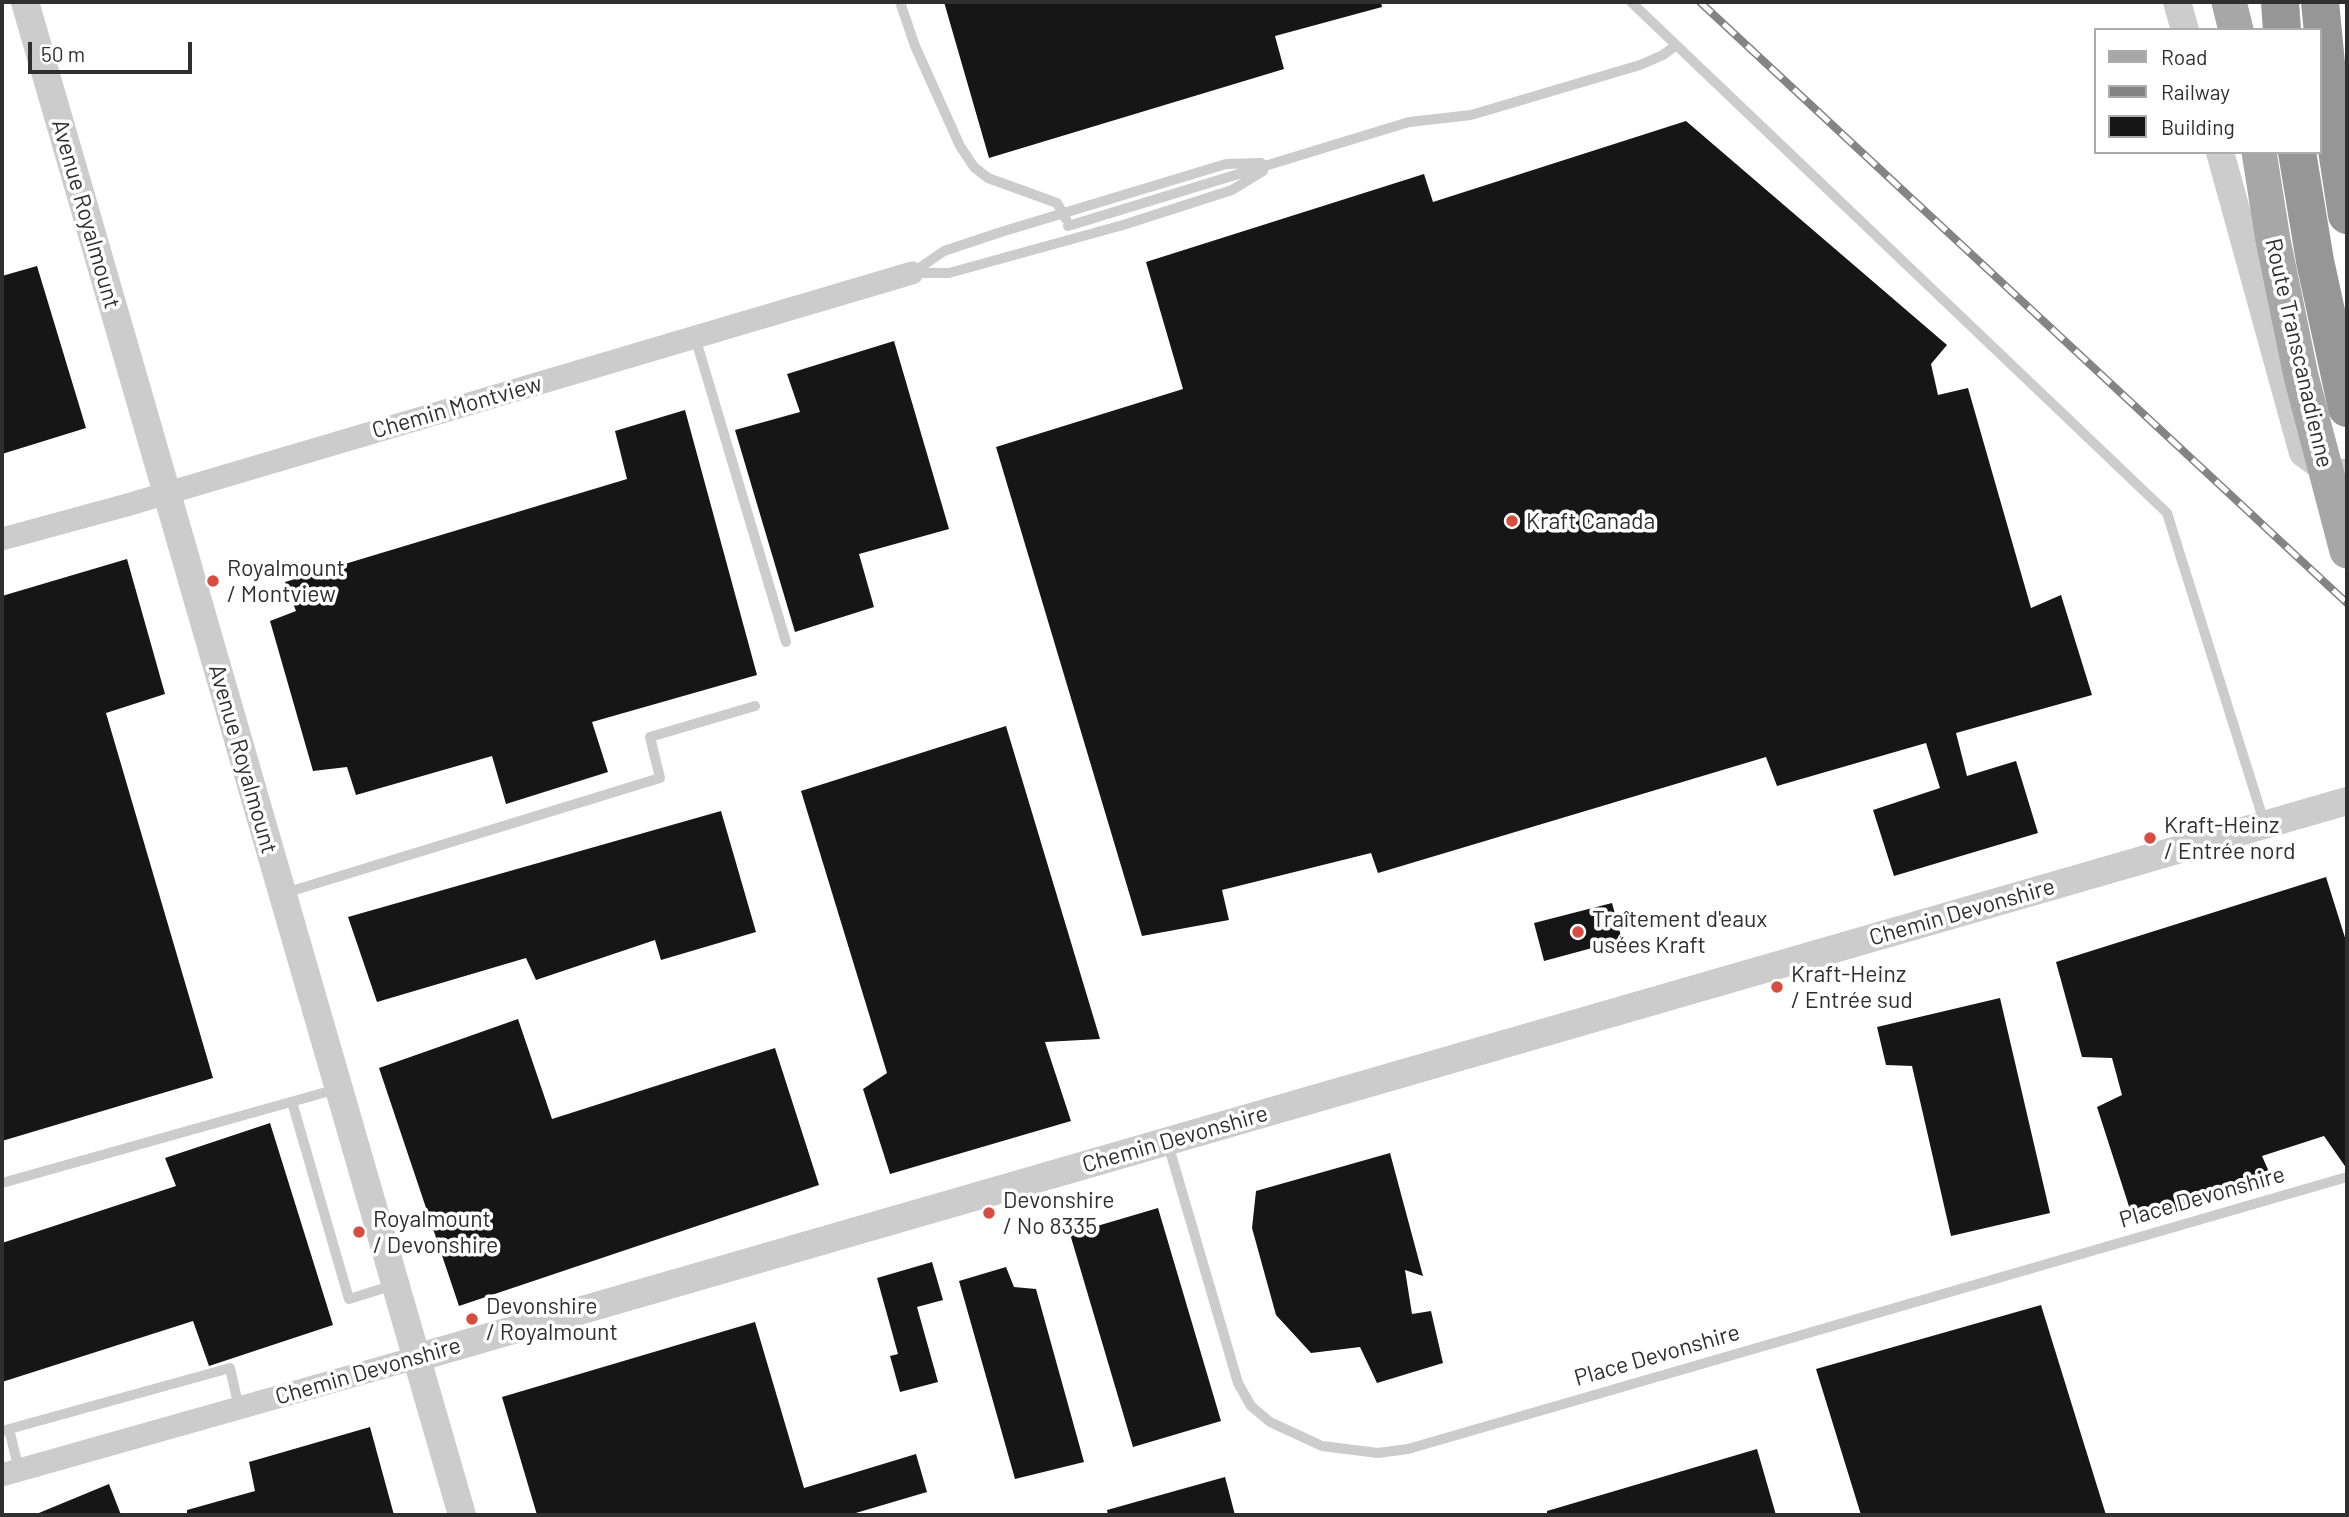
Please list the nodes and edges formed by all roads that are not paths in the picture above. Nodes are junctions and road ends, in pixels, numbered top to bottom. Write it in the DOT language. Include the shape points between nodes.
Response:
graph roads {
  1 [pos="25,2"];
  2 [pos="900,2"];
  3 [pos="1631,2"];
  4 [pos="2177,2"];
  5 [pos="2229,2"];
  6 [pos="2280,2"];
  7 [pos="2320,2"];
  8 [pos="2184,28"];
  9 [pos="2236,28"];
  10 [pos="2282,28"];
  11 [pos="1675,46"];
  12 [pos="2221,154"];
  13 [pos="2259,154"];
  14 [pos="2297,154"];
  15 [pos="1277,162"];
  16 [pos="1064,213"];
  17 [pos="2347,215"];
  18 [pos="1068,226"];
  19 [pos="1072,238"];
  20 [pos="912,273"];
  21 [pos="695,337"];
  22 [pos="2347,408"];
  23 [pos="2303,453"];
  24 [pos="2347,474"];
  25 [pos="166,494"];
  26 [pos="2347,515"];
  27 [pos="2,539"];
  28 [pos="2347,551"];
  29 [pos="786,642"];
  30 [pos="755,706"];
  31 [pos="2347,801"];
  32 [pos="2265,825"];
  33 [pos="282,893"];
  34 [pos="337,1089"];
  35 [pos="292,1102"];
  36 [pos="1167,1141"];
  37 [pos="2347,1177"];
  38 [pos="2,1183"];
  39 [pos="394,1285"];
  40 [pos="416,1358"];
  41 [pos="239,1408"];
  42 [pos="5,1430"];
  43 [pos="10,1473"];
  44 [pos="462,1515"];
  1 -- 25 [label="street, Avenue Royalmount"];
  2 -- 16 [label="lane" via="915,46 974,167 988,178 1057,203"];
  3 -- 11 [label="lane"];
  4 -- 8 [label="street"];
  5 -- 9 [label="main road"];
  6 -- 10 [label="highway"];
  7 -- 17 [label="highway"];
  11 -- 15 [label="lane" via="1647,62 1471,116 1409,122"];
  11 -- 32 [label="lane" via="2167,513"];
  12 -- 23 [label="street"];
  13 -- 28 [label="main road, Route Transcanadienne, bridge" via="2301,376"];
  14 -- 22 [label="highway"];
  15 -- 16 [label="lane" via="1226,164"];
  15 -- 18 [label="lane"];
  15 -- 19 [label="lane" via="1232,190"];
  16 -- 18 [label="lane"];
  16 -- 20 [label="lane" via="944,251"];
  18 -- 19 [label="lane"];
  19 -- 20 [label="lane" via="948,273"];
  20 -- 21 [label="street, Chemin Montview"];
  21 -- 25 [label="street, Chemin Montview"];
  21 -- 29 [label="lane"];
  23 -- 24 [label="street" via="2327,470"];
  23 -- 26 [label="street" via="2317,484"];
  25 -- 27 [label="street, Chemin Montview"];
  25 -- 33 [label="street, Avenue Royalmount"];
  30 -- 33 [label="lane" via="650,737 660,778"];
  31 -- 32 [label="street, Chemin Devonshire"];
  32 -- 36 [label="street, Chemin Devonshire"];
  33 -- 34 [label="street, Avenue Royalmount"];
  34 -- 35 [label="lane"];
  34 -- 39 [label="street, Avenue Royalmount"];
  35 -- 38 [label="lane"];
  35 -- 39 [label="lane" via="349,1299"];
  36 -- 37 [label="lane, Place Devonshire" via="1238,1383 1251,1406 1270,1422 1322,1446 1378,1452 1408,1449"];
  36 -- 40 [label="street, Chemin Devonshire"];
  39 -- 40 [label="street, Avenue Royalmount"];
  40 -- 41 [label="street, Chemin Devonshire"];
  40 -- 44 [label="street, Avenue Royalmount"];
  41 -- 42 [label="lane" via="230,1368"];
  41 -- 43 [label="street, Chemin Devonshire"];
  42 -- 43 [label="lane"];
}
